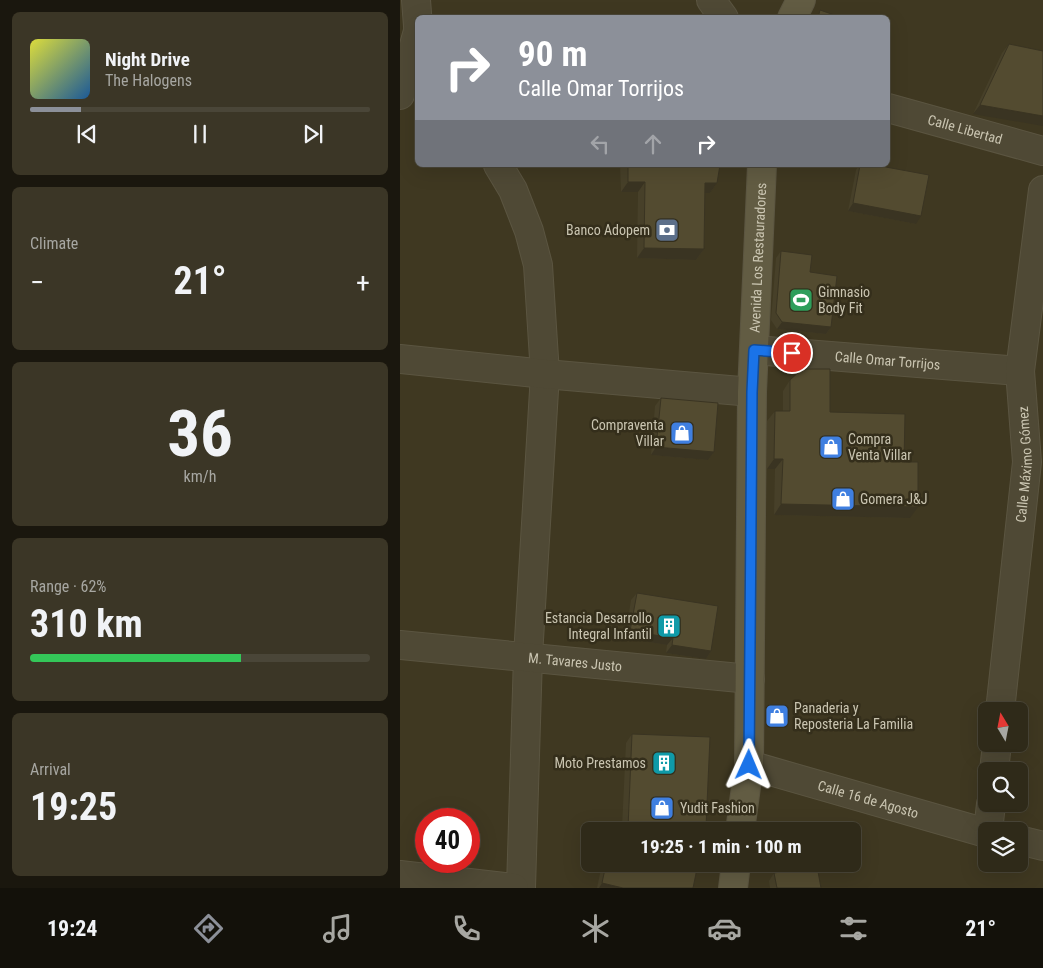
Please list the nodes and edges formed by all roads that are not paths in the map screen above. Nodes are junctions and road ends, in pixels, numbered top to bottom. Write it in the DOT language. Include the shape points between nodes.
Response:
graph roads {
  1 [pos="416,0"];
  2 [pos="711,0"];
  3 [pos="800,0"];
  4 [pos="417,15"];
  5 [pos="722,15"];
  6 [pos="793,15"];
  7 [pos="415,42"];
  8 [pos="400,95"];
  9 [pos="890,109"];
  10 [pos="1043,150"];
  11 [pos="499,167"];
  12 [pos="762,167"];
  13 [pos="1043,190"];
  14 [pos="754,350"];
  15 [pos="400,359"];
  16 [pos="1020,371"];
  17 [pos="545,374"];
  18 [pos="752,392"];
  19 [pos="1035,464"];
  20 [pos="400,645"];
  21 [pos="528,656"];
  22 [pos="750,679"];
  23 [pos="1001,702"];
  24 [pos="749,765"];
  25 [pos="741,822"];
  26 [pos="978,829"];
  27 [pos="1028,842"];
  28 [pos="1043,846"];
  29 [pos="735,872"];
  30 [pos="400,874"];
  31 [pos="514,888"];
  32 [pos="521,888"];
  33 [pos="733,888"];
  1 -- 4 [label="street"];
  2 -- 5 [label="street"];
  3 -- 6 [label="street"];
  7 -- 8 [label="street"];
  9 -- 10 [label="street, Calle Libertad"];
  11 -- 17 [label="street" via="513,190 538,266"];
  12 -- 14 [label="street, Avenida Los Restauradores"];
  13 -- 16 [label="street, Calle Máximo Gómez"];
  14 -- 16 [label="street, Calle Omar Torrijos"];
  14 -- 18 [label="street, Avenida Los Restauradores"];
  15 -- 17 [label="street"];
  16 -- 19 [label="street, Calle Máximo Gómez"];
  17 -- 18 [label="street"];
  17 -- 21 [label="street"];
  18 -- 22 [label="street, Avenida Los Restauradores"];
  19 -- 23 [label="street, Calle Máximo Gómez"];
  20 -- 21 [label="street, M. Tavares Justo"];
  21 -- 22 [label="street, M. Tavares Justo"];
  21 -- 32 [label="street"];
  22 -- 24 [label="street, Avenida Los Restauradores"];
  24 -- 25 [label="street, Avenida Los Restauradores"];
  24 -- 26 [label="street, Calle 16 de Agosto"];
  27 -- 28 [label="street"];
  29 -- 33 [label="street"];
  30 -- 31 [label="street"];
}
